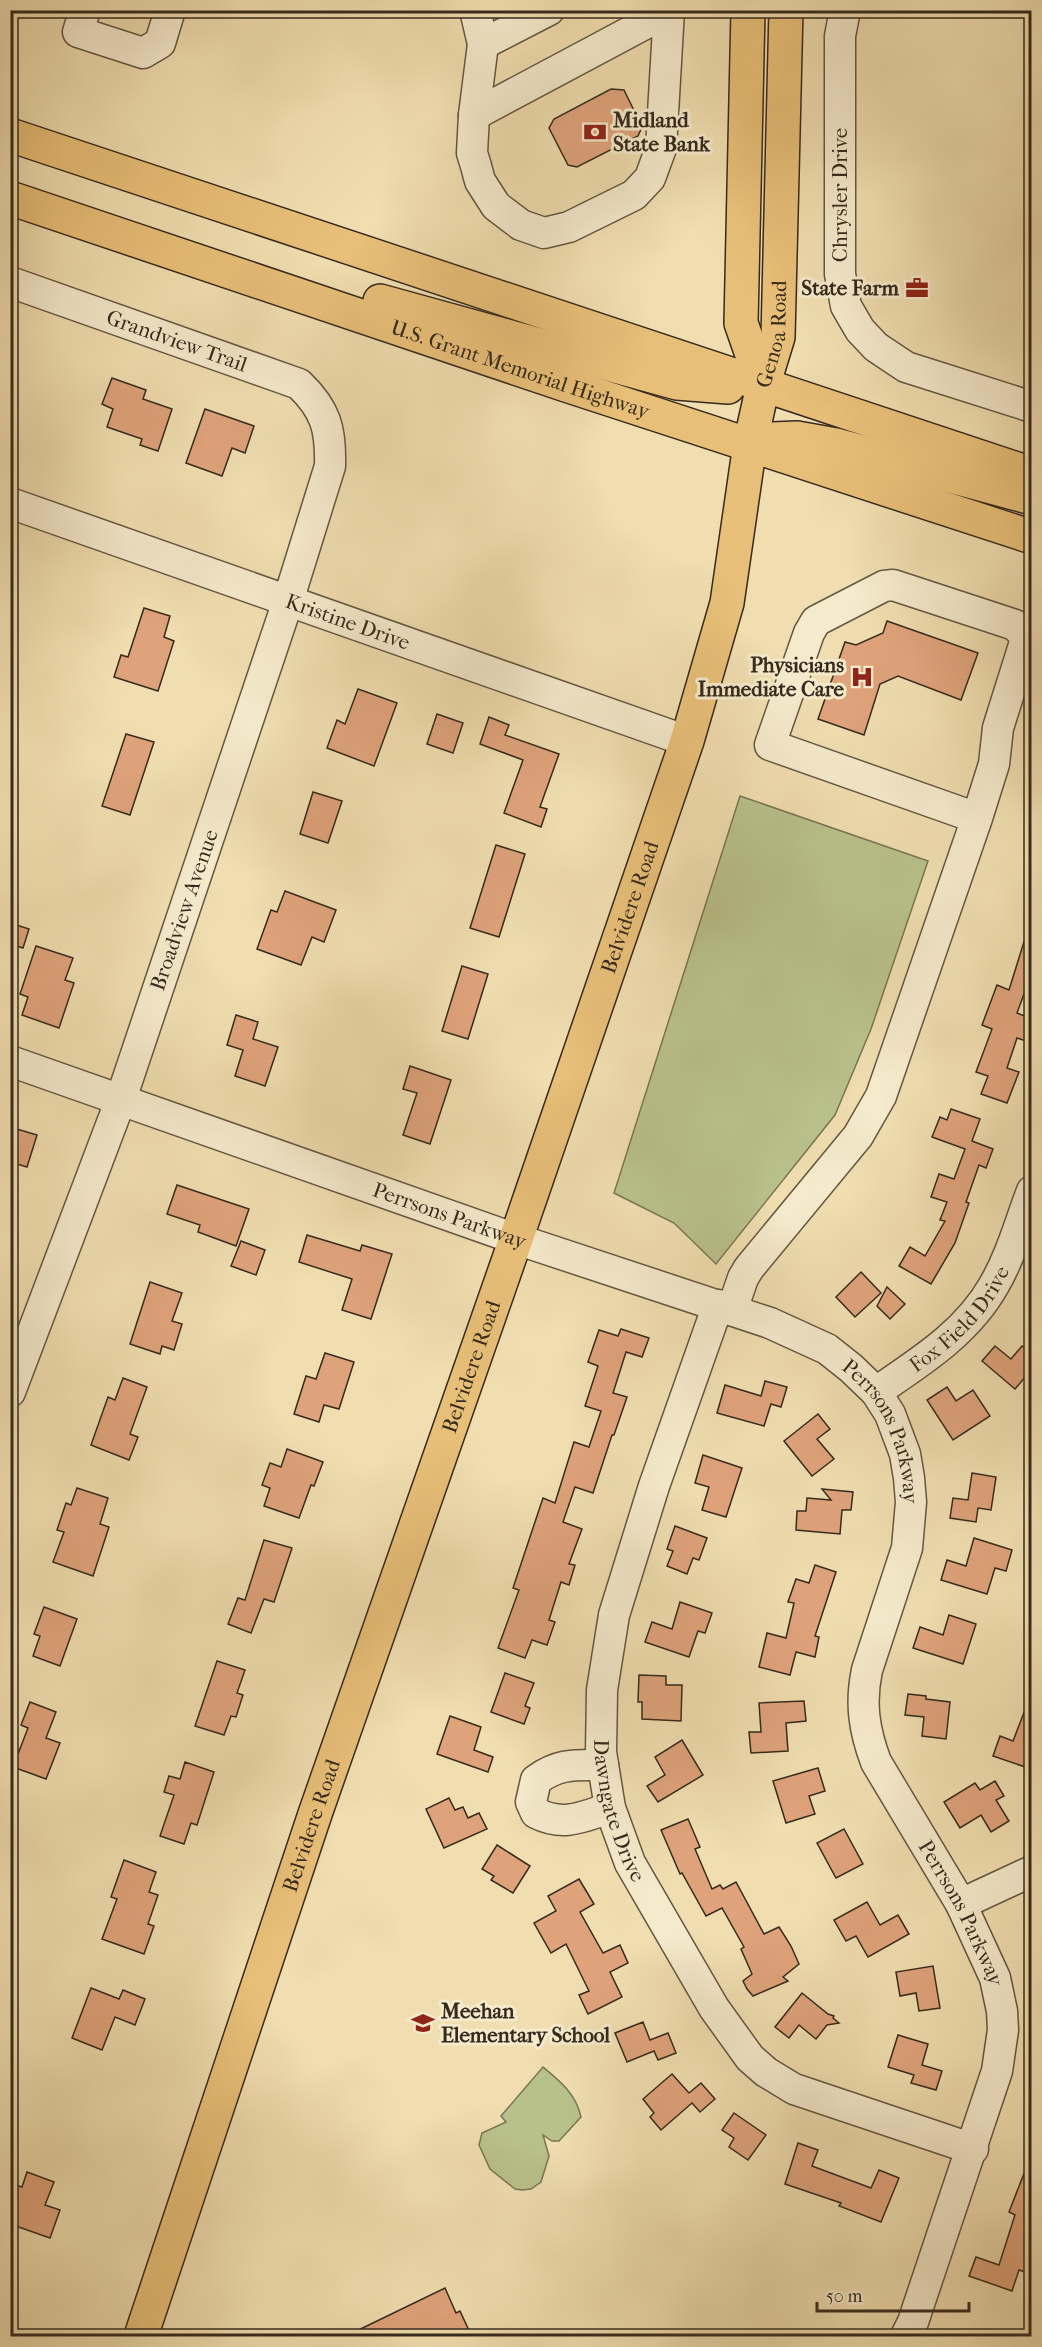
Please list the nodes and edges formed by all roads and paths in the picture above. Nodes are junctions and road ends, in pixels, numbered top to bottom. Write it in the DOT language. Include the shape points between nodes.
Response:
graph roads {
  1 [pos="85,10"];
  2 [pos="170,10"];
  3 [pos="475,10"];
  4 [pos="549,10"];
  5 [pos="748,10"];
  6 [pos="786,10"];
  7 [pos="845,10"];
  8 [pos="669,11"];
  9 [pos="630,20"];
  10 [pos="483,44"];
  11 [pos="474,115"];
  12 [pos="10,135"];
  13 [pos="10,198"];
  14 [pos="209,266"];
  15 [pos="10,282"];
  16 [pos="763,386"];
  17 [pos="1032,407"];
  18 [pos="327,422"];
  19 [pos="750,444"];
  20 [pos="1032,474"];
  21 [pos="1032,498"];
  22 [pos="10,503"];
  23 [pos="1032,537"];
  24 [pos="288,601"];
  25 [pos="687,741"];
  26 [pos="978,818"];
  27 [pos="10,1060"];
  28 [pos="121,1099"];
  29 [pos="1032,1191"];
  30 [pos="516,1239"];
  31 [pos="725,1308"];
  32 [pos="10,1392"];
  33 [pos="876,1392"];
  34 [pos="603,1765"];
  35 [pos="610,1808"];
  36 [pos="1032,1871"];
  37 [pos="961,1904"];
  38 [pos="973,2149"];
  39 [pos="141,2337"];
  40 [pos="906,2337"];
  1 -- 2 [label="street" via="78,32 143,53 160,43"];
  3 -- 10 [label="street"];
  4 -- 10 [label="street"];
  5 -- 16 [label="main road, Genoa Road" via="741,323"];
  6 -- 16 [label="main road, Genoa Road" via="778,337"];
  7 -- 17 [label="street, Chrysler Drive" via="840,36 840,274 846,306 876,347 906,366"];
  8 -- 9 [label="street"];
  8 -- 11 [label="street" via="661,148 650,178 634,195 557,231 544,233 521,225 496,206 480,181 472,153"];
  9 -- 11 [label="street"];
  10 -- 11 [label="street"];
  12 -- 16 [label="main road"];
  13 -- 14 [label="main road, U.S. Grant Memorial Highway"];
  14 -- 16 [label="main road" via="325,285 677,383 717,388"];
  14 -- 19 [label="main road, U.S. Grant Memorial Highway"];
  15 -- 18 [label="street, Grandview Trail" via="299,384 313,397"];
  16 -- 19 [label="main road, Belvidere Road"];
  16 -- 20 [label="main road"];
  18 -- 24 [label="street, Broadview Avenue" via="330,466"];
  19 -- 21 [label="main road" via="797,438 836,445"];
  19 -- 23 [label="main road, U.S. Grant Memorial Highway"];
  19 -- 25 [label="main road, Belvidere Road" via="727,603"];
  22 -- 24 [label="street, Kristine Drive"];
  24 -- 25 [label="street, Kristine Drive"];
  24 -- 28 [label="street, Broadview Avenue"];
  25 -- 30 [label="main road, Belvidere Road"];
  26 -- 26 [label="street, Dawngate Drive" via="994,764 998,728 1025,636 1015,625 902,586 884,586 816,621 770,745"];
  26 -- 31 [label="street, Dawngate Drive" via="881,1096 858,1136 749,1268"];
  27 -- 28 [label="street, Perrsons Parkway"];
  28 -- 30 [label="street, Perrsons Parkway"];
  28 -- 32 [label="street, Broadview Avenue"];
  29 -- 33 [label="street, Fox Field Drive" via="1005,1264 984,1302 956,1333"];
  30 -- 31 [label="street, Perrsons Parkway"];
  30 -- 39 [label="main road, Belvidere Road" via="315,1814"];
  31 -- 33 [label="street, Perrsons Parkway" via="771,1323 827,1349"];
  31 -- 34 [label="street, Dawngate Drive" via="654,1486 614,1615 602,1690"];
  33 -- 37 [label="street, Perrsons Parkway" via="890,1414 905,1454 911,1502 907,1548 867,1670 862,1704 864,1722 876,1761"];
  34 -- 35 [label="street, Dawngate Drive"];
  34 -- 35 [label="street" via="566,1765 549,1770 536,1780 531,1802 536,1813 558,1821"];
  35 -- 38 [label="street, Dawngate Drive" via="630,1863 714,2008 750,2058 794,2089"];
  36 -- 37 [label="street"];
  37 -- 38 [label="street, Perrsons Parkway" via="994,1978 1003,2030 997,2071"];
  38 -- 40 [label="street, Perrsons Parkway"];
}
